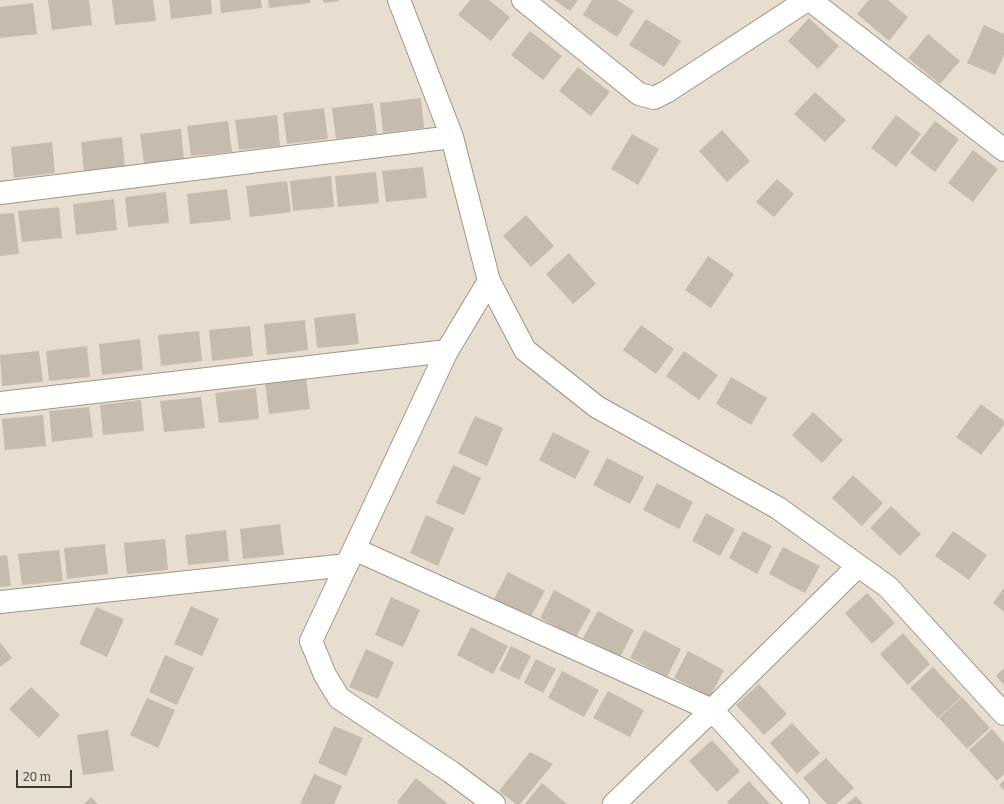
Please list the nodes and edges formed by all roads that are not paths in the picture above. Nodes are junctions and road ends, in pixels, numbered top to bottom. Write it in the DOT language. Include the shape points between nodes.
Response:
graph roads {
  1 [pos="399,0"];
  2 [pos="523,0"];
  3 [pos="807,0"];
  4 [pos="810,0"];
  5 [pos="452,137"];
  6 [pos="1004,150"];
  7 [pos="0,193"];
  8 [pos="489,281"];
  9 [pos="447,351"];
  10 [pos="0,403"];
  11 [pos="351,557"];
  12 [pos="858,566"];
  13 [pos="0,602"];
  14 [pos="712,710"];
  15 [pos="1004,714"];
  16 [pos="494,804"];
  17 [pos="614,804"];
  18 [pos="798,804"];
  1 -- 5 [label="street"];
  2 -- 3 [label="street" via="639,94 654,98"];
  4 -- 6 [label="street"];
  5 -- 7 [label="street"];
  5 -- 8 [label="street"];
  8 -- 9 [label="street"];
  8 -- 12 [label="street" via="525,350 597,407 778,508"];
  9 -- 10 [label="street"];
  9 -- 11 [label="street"];
  11 -- 13 [label="street"];
  11 -- 14 [label="street"];
  11 -- 16 [label="street" via="311,641 328,680 339,698 451,772"];
  12 -- 14 [label="street"];
  12 -- 15 [label="street" via="888,587"];
  14 -- 17 [label="street"];
  14 -- 18 [label="street"];
}
